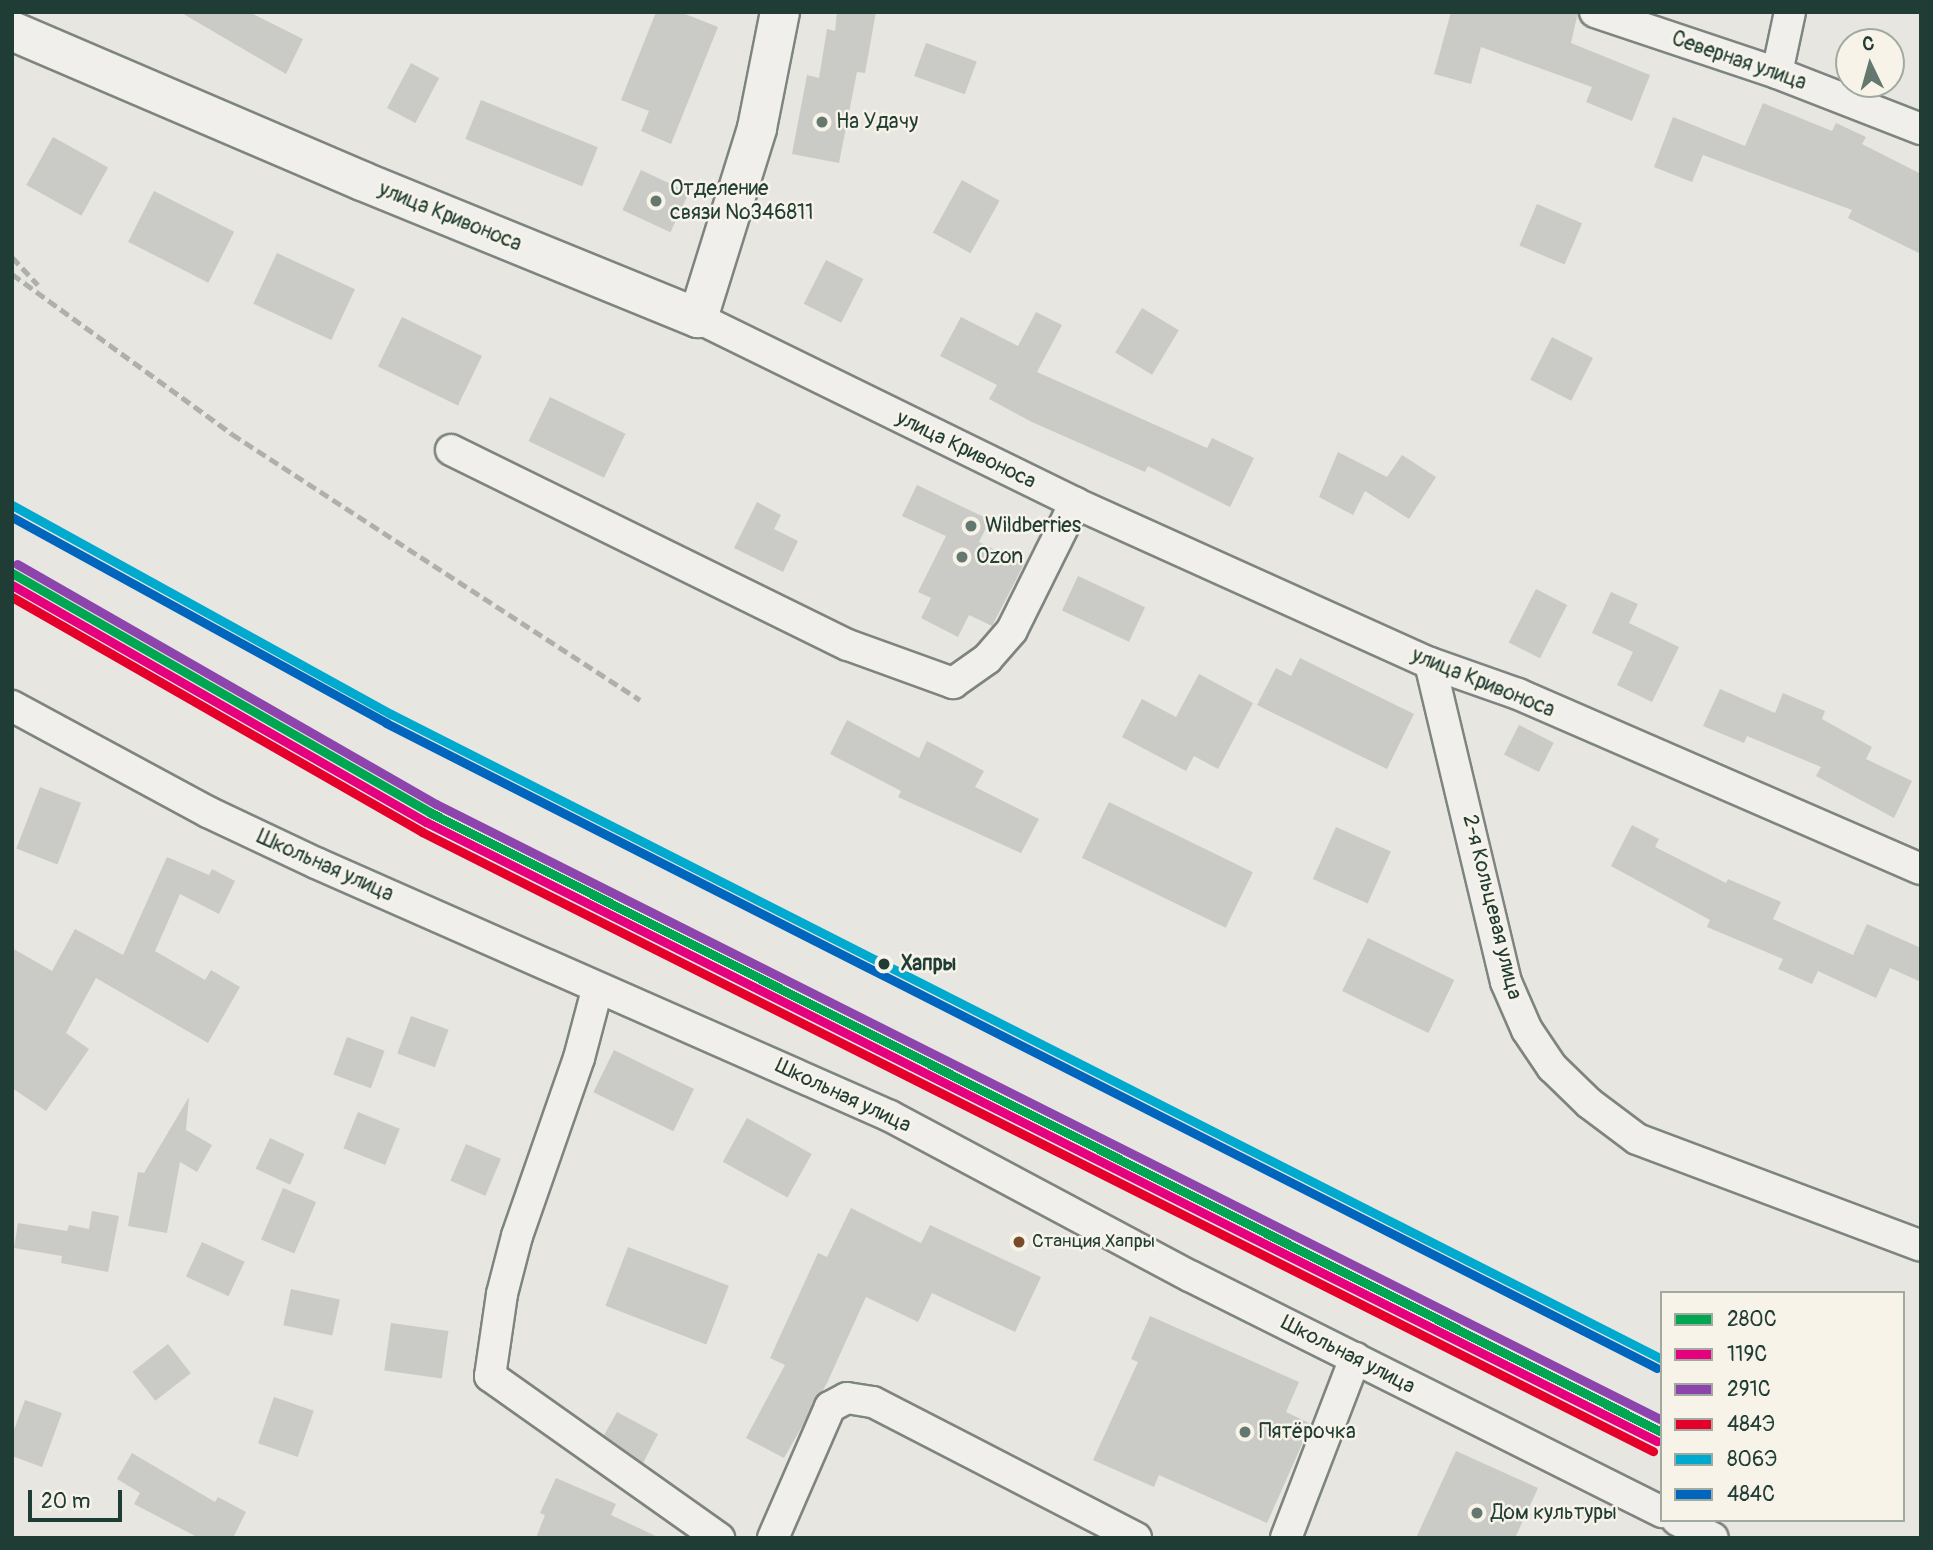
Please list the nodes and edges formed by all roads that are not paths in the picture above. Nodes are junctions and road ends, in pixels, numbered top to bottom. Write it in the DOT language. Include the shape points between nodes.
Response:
graph roads {
  1 [pos="780,12"];
  2 [pos="1595,12"];
  3 [pos="1790,12"];
  4 [pos="12,30"];
  5 [pos="1777,73"];
  6 [pos="1921,129"];
  7 [pos="698,317"];
  8 [pos="451,450"];
  9 [pos="1075,503"];
  10 [pos="1430,663"];
  11 [pos="12,706"];
  12 [pos="1921,869"];
  13 [pos="597,990"];
  14 [pos="1921,1246"];
  15 [pos="1355,1358"];
  16 [pos="1660,1511"];
  17 [pos="1681,1522"];
  18 [pos="719,1538"];
  19 [pos="774,1538"];
  20 [pos="1136,1538"];
  21 [pos="1286,1538"];
  22 [pos="1713,1538"];
  1 -- 7 [label="street" via="757,128"];
  2 -- 5 [label="street, Северная улица"];
  3 -- 5 [label="street"];
  4 -- 7 [label="street, улица Кривоноса" via="362,181"];
  5 -- 6 [label="street, Северная улица"];
  7 -- 9 [label="street, улица Кривоноса"];
  8 -- 9 [label="street" via="848,645 953,684 987,659 1012,631"];
  9 -- 10 [label="street, улица Кривоноса"];
  10 -- 12 [label="street, улица Кривоноса" via="1518,694"];
  10 -- 14 [label="street, 2-я Кольцевая улица" via="1506,982 1527,1030 1552,1067 1589,1103 1637,1139"];
  11 -- 13 [label="street, Школьная улица" via="208,812"];
  13 -- 15 [label="street, Школьная улица" via="800,1073 890,1116"];
  13 -- 18 [label="street" via="579,1058 517,1236 489,1376"];
  15 -- 16 [label="street, Школьная улица"];
  15 -- 21 [label="street"];
  17 -- 22 [label="street"];
  19 -- 20 [label="street" via="830,1407 847,1398 873,1402"];
}
